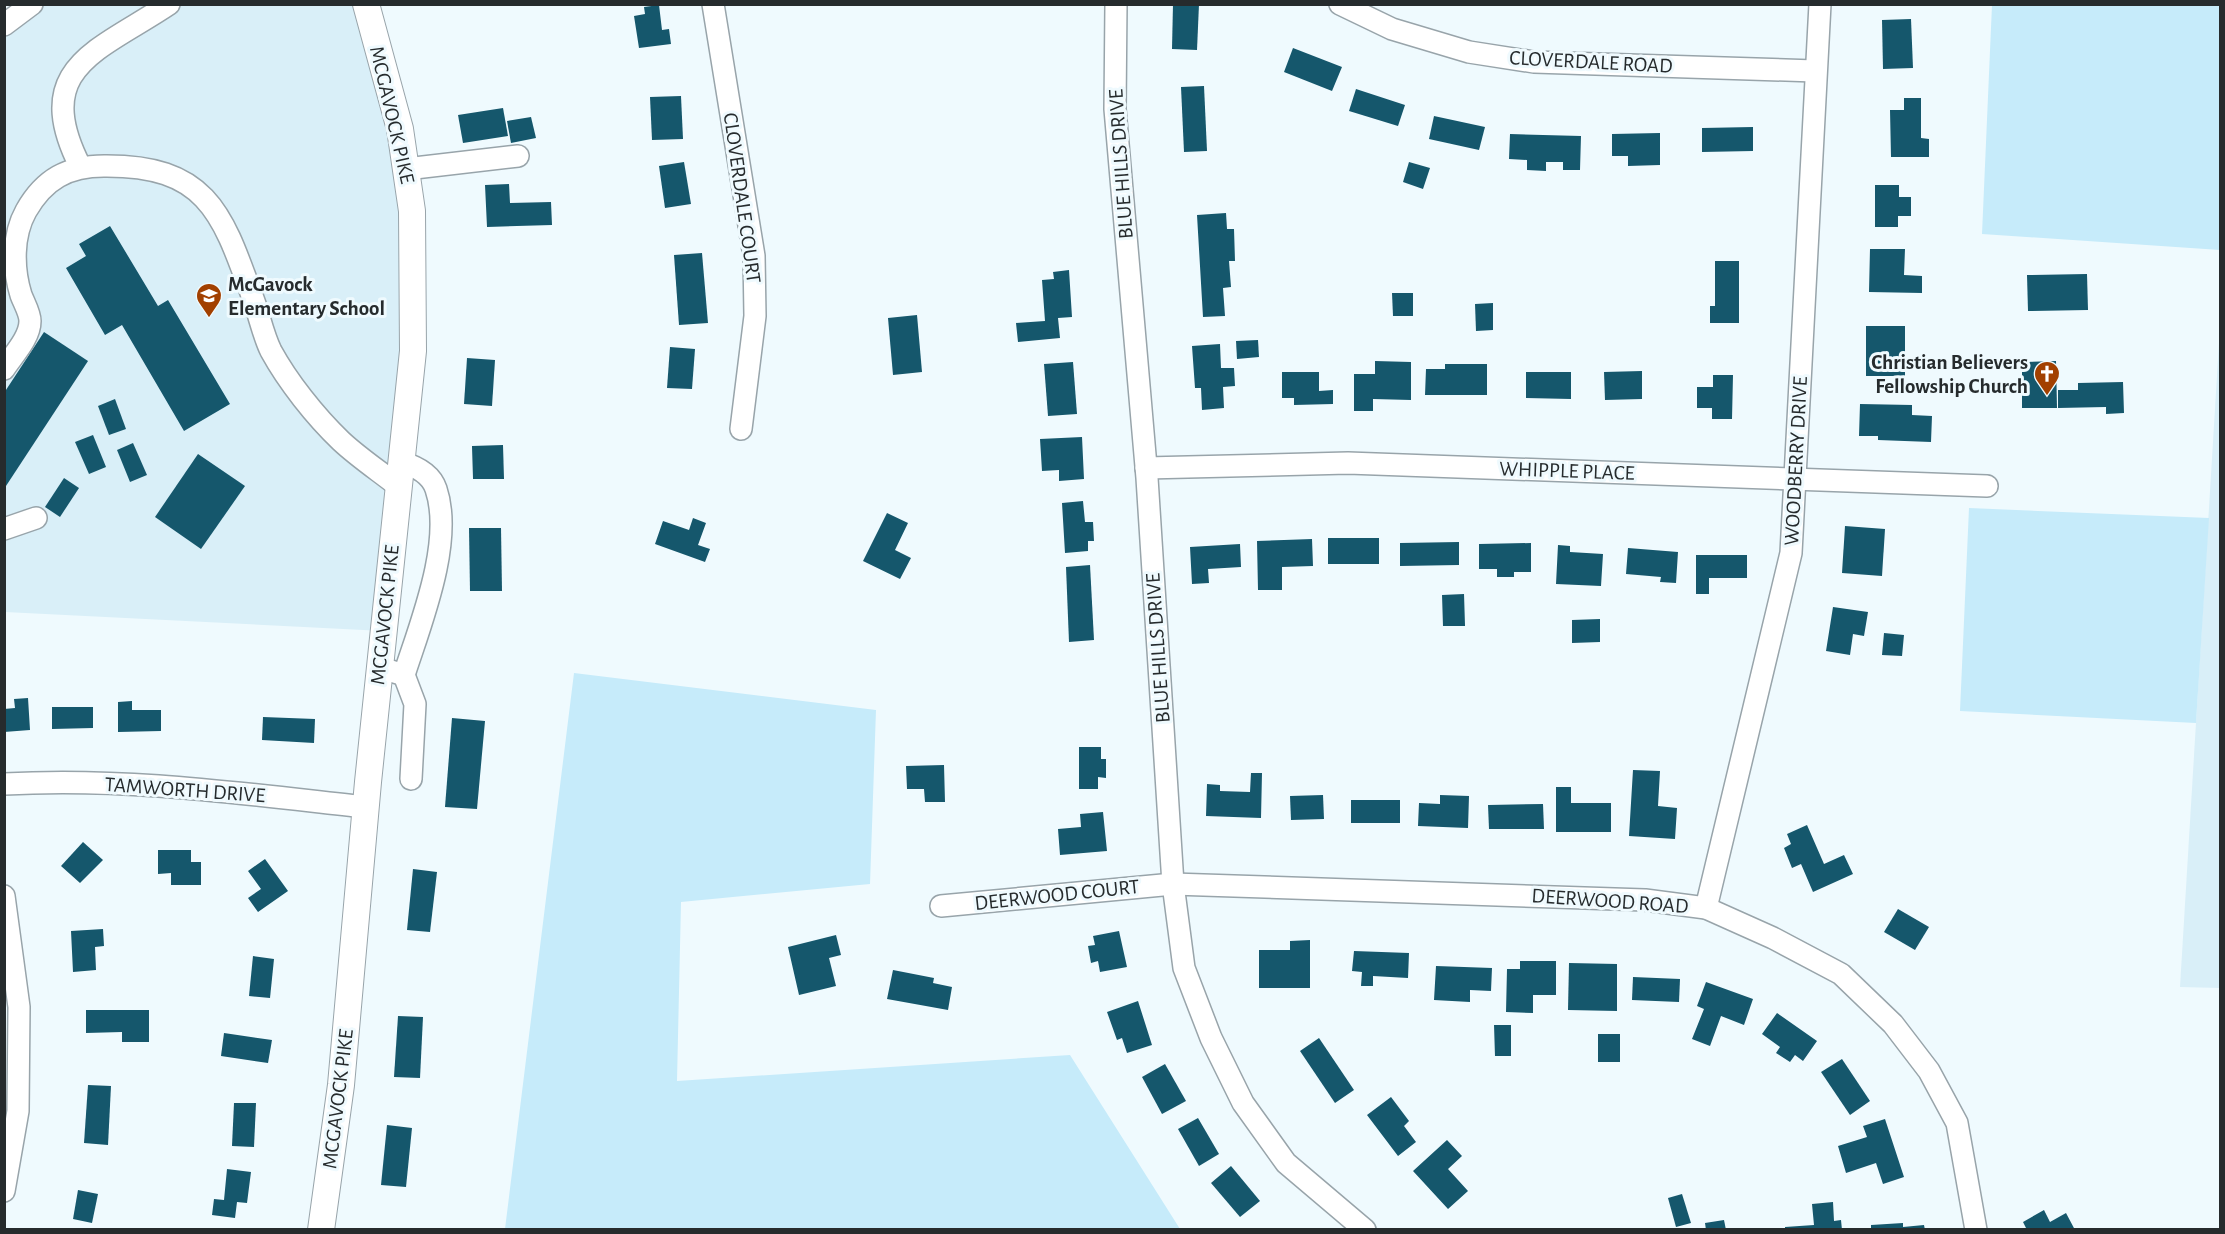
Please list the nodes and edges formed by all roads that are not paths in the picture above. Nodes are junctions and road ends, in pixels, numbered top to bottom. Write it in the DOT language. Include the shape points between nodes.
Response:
graph roads {
  1 [pos="32,4"];
  2 [pos="169,4"];
  3 [pos="366,4"];
  4 [pos="713,4"];
  5 [pos="1116,4"];
  6 [pos="1340,4"];
  7 [pos="1820,4"];
  8 [pos="4,25"];
  9 [pos="1815,71"];
  10 [pos="518,156"];
  11 [pos="80,166"];
  12 [pos="406,170"];
  13 [pos="4,369"];
  14 [pos="741,429"];
  15 [pos="1146,468"];
  16 [pos="399,474"];
  17 [pos="1796,479"];
  18 [pos="1987,486"];
  19 [pos="36,518"];
  20 [pos="4,529"];
  21 [pos="379,668"];
  22 [pos="404,675"];
  23 [pos="411,779"];
  24 [pos="4,784"];
  25 [pos="366,807"];
  26 [pos="1173,884"];
  27 [pos="4,896"];
  28 [pos="941,906"];
  29 [pos="1706,908"];
  30 [pos="4,1191"];
  31 [pos="321,1230"];
  32 [pos="1365,1230"];
  33 [pos="1976,1230"];
  1 -- 8 [label="street"];
  2 -- 11 [label="street" via="92,53 64,87 62,107 68,142"];
  3 -- 12 [label="main road, MCGAVOCK PIKE" via="400,129"];
  4 -- 14 [label="street, CLOVERDALE COURT" via="754,256 755,316"];
  5 -- 15 [label="street, BLUE HILLS DRIVE" via="1115,109"];
  6 -- 9 [label="street, CLOVERDALE ROAD" via="1392,29 1469,52 1534,62"];
  7 -- 9 [label="street, WOODBERRY DRIVE"];
  9 -- 17 [label="street, WOODBERRY DRIVE"];
  10 -- 12 [label="street"];
  11 -- 13 [label="street" via="52,179 26,212 14,252 20,292 30,320 26,335"];
  11 -- 16 [label="street" via="160,172 191,185 214,207 235,250 271,350 302,395 340,440"];
  12 -- 16 [label="main road, MCGAVOCK PIKE" via="412,211 413,351"];
  15 -- 17 [label="street, WHIPPLE PLACE" via="1348,463"];
  15 -- 26 [label="street, BLUE HILLS DRIVE"];
  16 -- 21 [label="main road, MCGAVOCK PIKE"];
  16 -- 22 [label="street" via="418,467 436,487 441,515 438,557 429,597"];
  17 -- 18 [label="street, WHIPPLE PLACE"];
  17 -- 29 [label="street, WOODBERRY DRIVE" via="1791,553"];
  19 -- 20 [label="street"];
  21 -- 22 [label="street"];
  21 -- 25 [label="main road, MCGAVOCK PIKE"];
  22 -- 23 [label="street" via="415,704"];
  24 -- 25 [label="street, TAMWORTH DRIVE" via="182,786"];
  25 -- 31 [label="main road, MCGAVOCK PIKE" via="343,1061"];
  26 -- 28 [label="street, DEERWOOD COURT"];
  26 -- 29 [label="street, DEERWOOD ROAD" via="1645,900"];
  26 -- 32 [label="street, BLUE HILLS DRIVE" via="1184,968 1243,1103 1286,1163"];
  27 -- 30 [label="street" via="19,1007 18,1112"];
  29 -- 33 [label="street, DEERWOOD ROAD" via="1841,974 1893,1024 1929,1071 1957,1123"];
}
